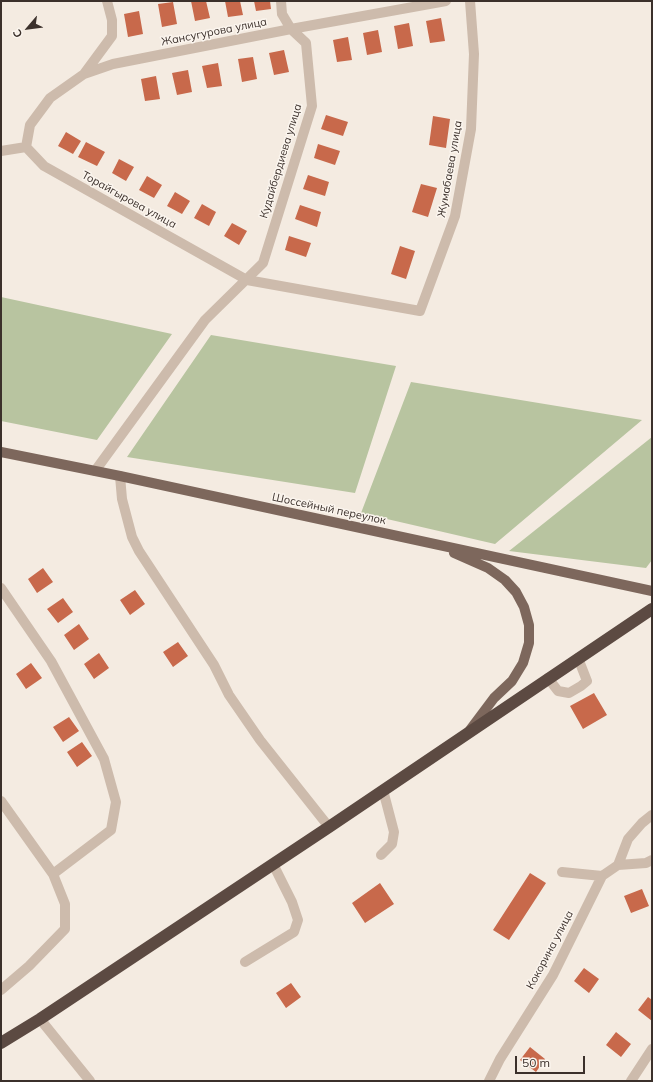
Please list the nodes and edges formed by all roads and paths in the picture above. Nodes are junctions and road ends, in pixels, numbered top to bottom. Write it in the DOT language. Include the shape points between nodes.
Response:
graph roads {
  1 [pos="107,1"];
  2 [pos="281,1"];
  3 [pos="446,1"];
  4 [pos="470,1"];
  5 [pos="291,28"];
  6 [pos="84,74"];
  7 [pos="26,147"];
  8 [pos="1,151"];
  9 [pos="247,280"];
  10 [pos="420,311"];
  11 [pos="1,452"];
  12 [pos="94,471"];
  13 [pos="120,476"];
  14 [pos="436,545"];
  15 [pos="1,588"];
  16 [pos="652,591"];
  17 [pos="652,609"];
  18 [pos="578,658"];
  19 [pos="548,678"];
  20 [pos="470,731"];
  21 [pos="383,790"];
  22 [pos="1,801"];
  23 [pos="652,815"];
  24 [pos="329,827"];
  25 [pos="381,855"];
  26 [pos="652,860"];
  27 [pos="273,864"];
  28 [pos="618,865"];
  29 [pos="562,872"];
  30 [pos="53,874"];
  31 [pos="602,876"];
  32 [pos="245,962"];
  33 [pos="1,990"];
  34 [pos="40,1019"];
  35 [pos="1,1043"];
  36 [pos="652,1049"];
  37 [pos="90,1081"];
  38 [pos="488,1081"];
  39 [pos="631,1081"];
  1 -- 6 [label="street" via="112,20 112,36"];
  2 -- 5 [label="street, Кудайбердиева улица" via="282,14"];
  3 -- 5 [label="street, Жансугурова улица"];
  4 -- 10 [label="street, Жумабаева улица" via="474,54 471,129 456,216"];
  5 -- 6 [label="street, Жансугурова улица" via="113,64"];
  5 -- 9 [label="street, Кудайбердиева улица" via="306,43 312,106 263,263"];
  6 -- 7 [label="street, Жансугурова улица" via="50,98 30,125"];
  7 -- 8 [label="street"];
  7 -- 9 [label="street, Торайгырова улица" via="44,166"];
  9 -- 10 [label="street, Торайгырова улица"];
  9 -- 12 [label="street, Кудайбердиева улица" via="205,320"];
  11 -- 12 [label="main road, Шоссейный переулок"];
  12 -- 13 [label="main road, Шоссейный переулок"];
  13 -- 14 [label="main road, Шоссейный переулок"];
  13 -- 24 [label="street" via="122,500 132,537 139,551 214,665 229,695 260,740"];
  14 -- 16 [label="main road, Шоссейный переулок"];
  14 -- 20 [label="main road" via="488,568 505,580 516,592 524,607 528,625 529,643 523,663 512,681 494,698"];
  15 -- 30 [label="street" via="51,660 104,759 116,802 111,830"];
  17 -- 18 [label="highway"];
  18 -- 19 [label="highway"];
  18 -- 19 [label="street" via="587,681 581,686 569,693 558,691"];
  19 -- 20 [label="highway"];
  20 -- 21 [label="highway"];
  21 -- 24 [label="highway"];
  21 -- 25 [label="street" via="394,832 392,844"];
  22 -- 30 [label="street"];
  23 -- 28 [label="street" via="628,839"];
  24 -- 27 [label="highway"];
  26 -- 28 [label="street" via="646,863"];
  27 -- 32 [label="street" via="298,920 294,932"];
  27 -- 34 [label="highway"];
  28 -- 31 [label="street, Кокорина улица"];
  29 -- 31 [label="street"];
  30 -- 33 [label="street" via="65,904 65,929"];
  31 -- 38 [label="street, Кокорина улица" via="553,976"];
  34 -- 35 [label="highway"];
  34 -- 37 [label="street"];
  36 -- 39 [label="street"];
}
